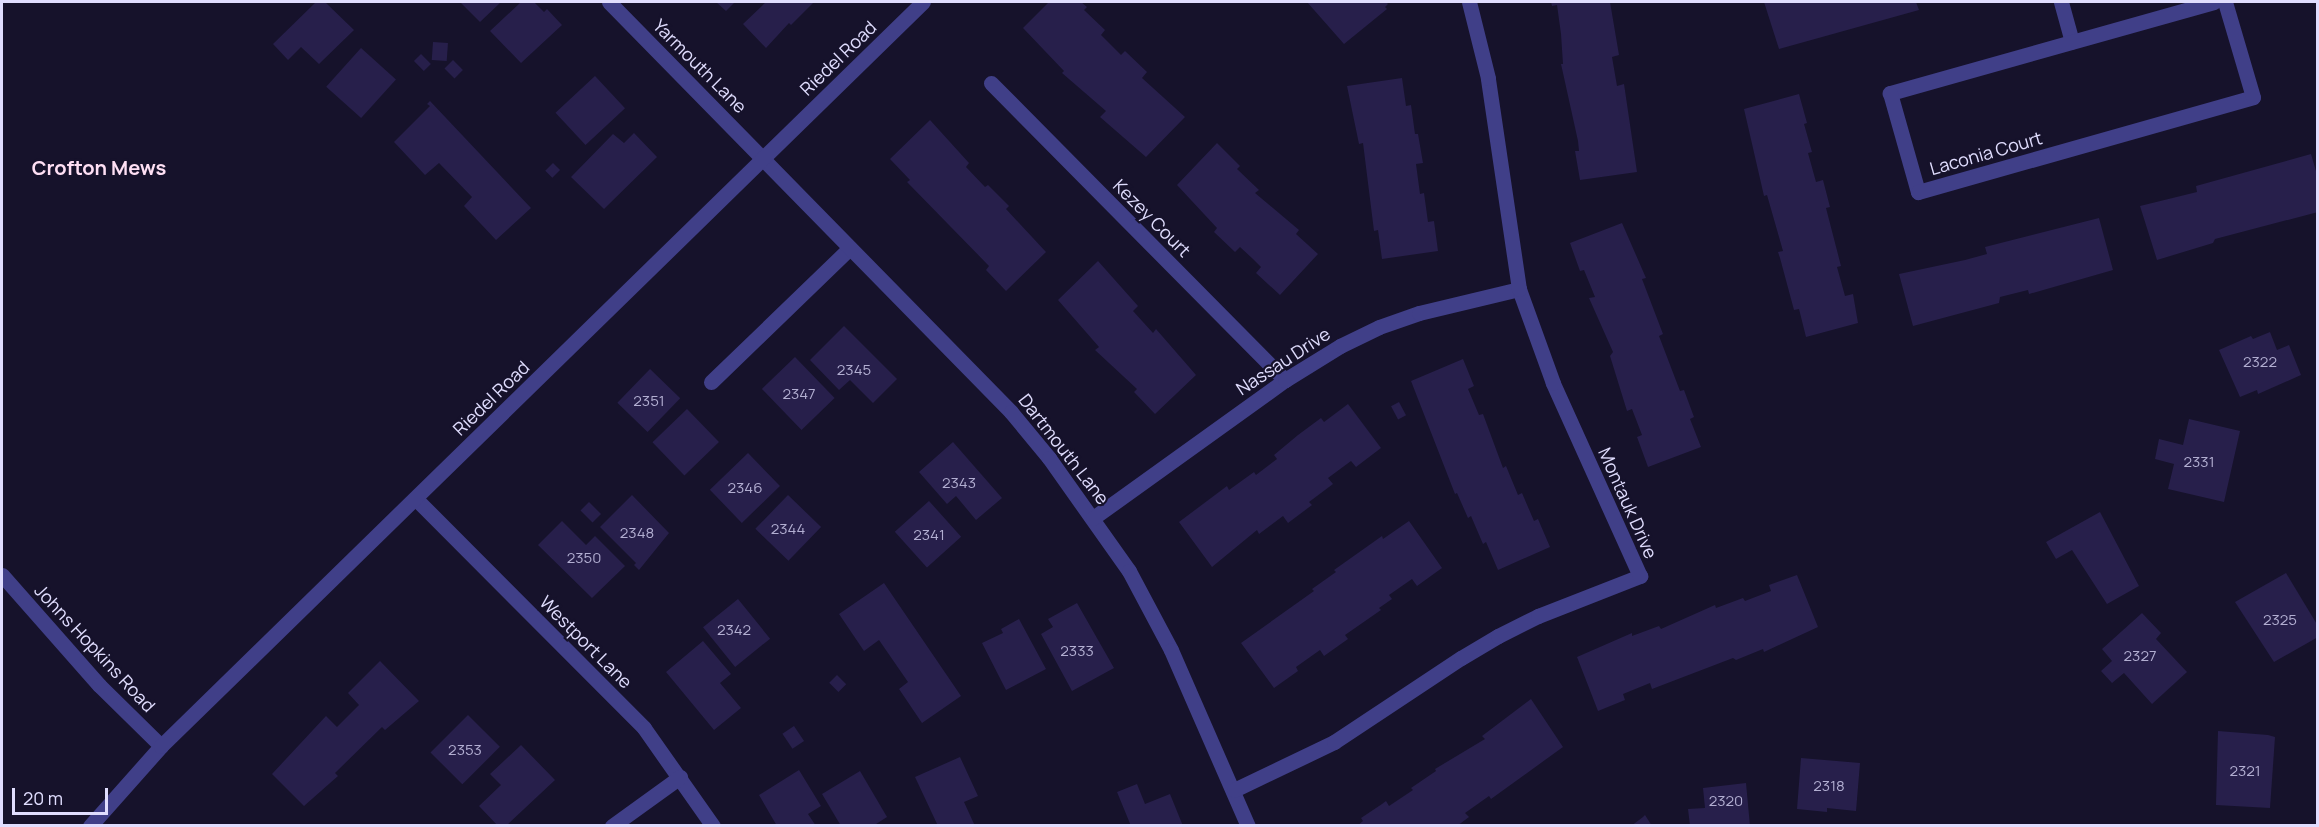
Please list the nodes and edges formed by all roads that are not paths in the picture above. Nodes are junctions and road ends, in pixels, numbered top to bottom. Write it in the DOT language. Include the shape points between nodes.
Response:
graph roads {
  1 [pos="609,2"];
  2 [pos="923,2"];
  3 [pos="1469,2"];
  4 [pos="2061,2"];
  5 [pos="2214,2"];
  6 [pos="2225,2"];
  7 [pos="2072,42"];
  8 [pos="991,83"];
  9 [pos="763,158"];
  10 [pos="850,248"];
  11 [pos="1519,289"];
  12 [pos="1285,380"];
  13 [pos="711,382"];
  14 [pos="416,499"];
  15 [pos="1093,518"];
  16 [pos="2,575"];
  17 [pos="161,746"];
  18 [pos="680,777"];
  19 [pos="1234,790"];
  20 [pos="90,825"];
  21 [pos="612,825"];
  22 [pos="713,825"];
  23 [pos="1248,825"];
  1 -- 9 [label="street, Yarmouth Lane"];
  2 -- 9 [label="street, Riedel Road"];
  3 -- 11 [label="street, Montauk Drive" via="1488,78"];
  4 -- 7 [label="street"];
  5 -- 7 [label="street, Laconia Court"];
  6 -- 7 [label="street, Laconia Court" via="2253,97 1918,192 1890,93"];
  8 -- 12 [label="street, Kezey Court"];
  9 -- 10 [label="street, Dartmouth Lane"];
  9 -- 14 [label="street, Riedel Road"];
  10 -- 13 [label="street"];
  10 -- 15 [label="street, Dartmouth Lane" via="1011,411"];
  11 -- 12 [label="street, Nassau Drive" via="1419,313 1379,327"];
  11 -- 19 [label="street, Montauk Drive" via="1553,382 1640,576 1498,636 1334,742"];
  12 -- 15 [label="street, Nassau Drive"];
  14 -- 17 [label="street, Riedel Road"];
  14 -- 18 [label="street, Westport Lane" via="644,728"];
  15 -- 19 [label="street, Dartmouth Lane" via="1129,571 1172,650"];
  16 -- 17 [label="street, Johns Hopkins Road" via="99,684"];
  17 -- 20 [label="street, Riedel Road"];
  18 -- 21 [label="street"];
  18 -- 22 [label="street, Westport Lane"];
  19 -- 23 [label="street, Dartmouth Lane"];
}
